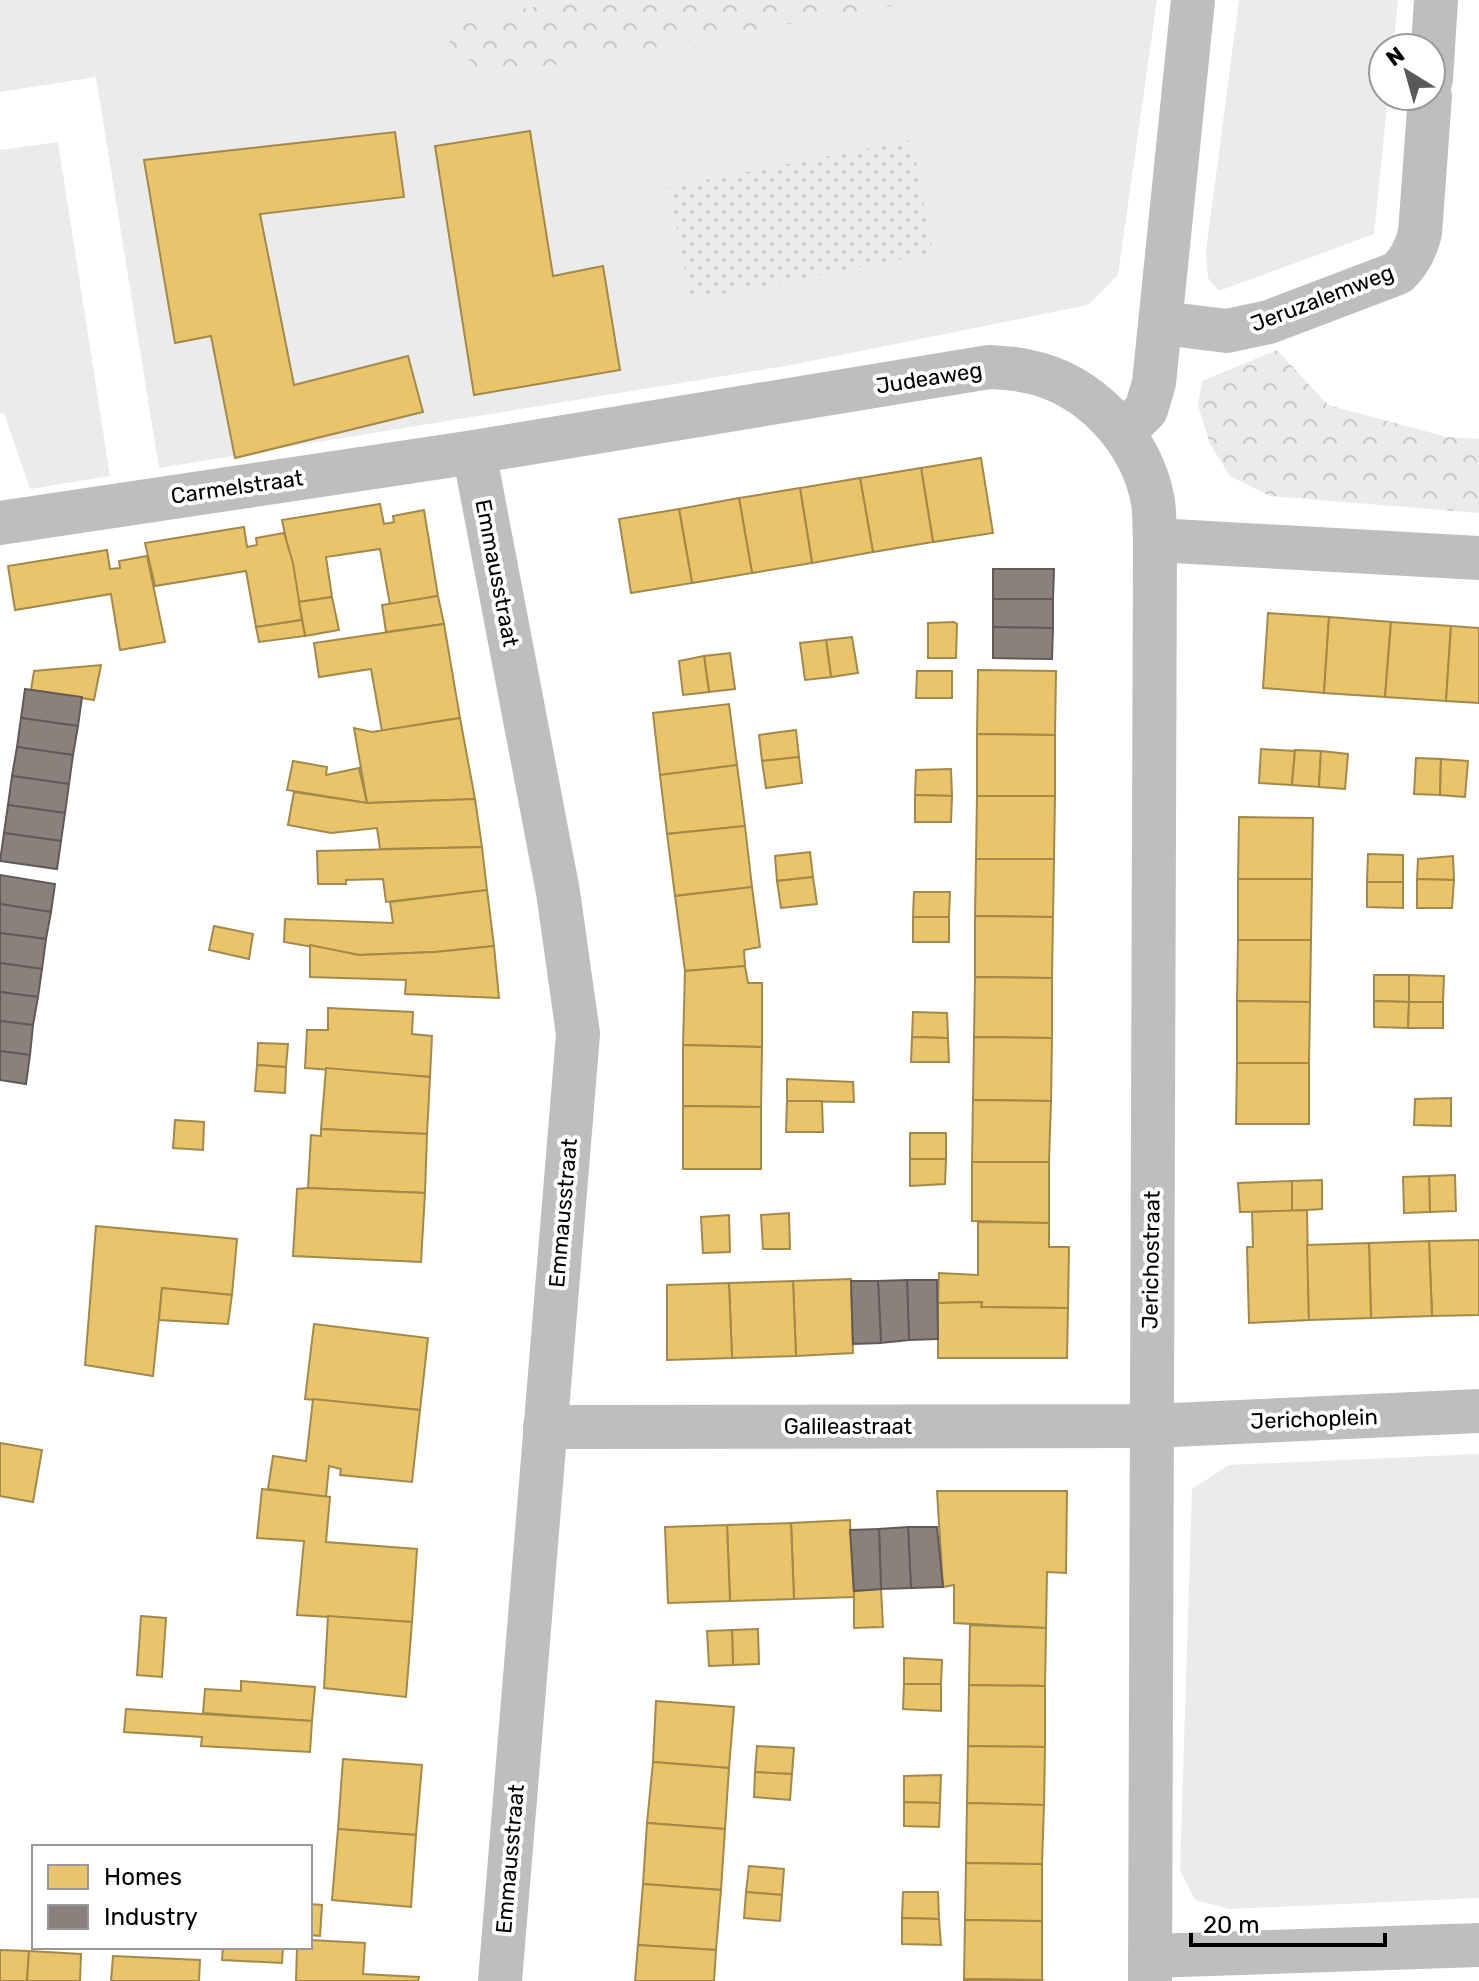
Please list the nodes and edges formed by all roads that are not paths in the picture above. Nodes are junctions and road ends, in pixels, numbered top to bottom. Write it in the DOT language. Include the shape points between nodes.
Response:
graph roads {
  1 [pos="1193,0"];
  2 [pos="1436,0"];
  3 [pos="1434,32"];
  4 [pos="1429,112"];
  5 [pos="1162,323"];
  6 [pos="1123,432"];
  7 [pos="474,452"];
  8 [pos="0,523"];
  9 [pos="1155,540"];
  10 [pos="1479,558"];
  11 [pos="1479,1411"];
  12 [pos="1150,1426"];
  13 [pos="545,1427"];
  14 [pos="1479,1945"];
  15 [pos="1150,1968"];
  16 [pos="500,1981"];
  1 -- 5 [label="street"];
  2 -- 3 [label="street"];
  4 -- 5 [label="street, Jeruzalemweg" via="1420,233 1398,273 1269,322 1227,331"];
  5 -- 6 [label="street" via="1146,410"];
  6 -- 7 [label="street, Judeaweg" via="1097,405 1064,384 1027,371 989,367"];
  6 -- 9 [label="street, Judeaweg" via="1142,465 1153,502"];
  7 -- 8 [label="street, Carmelstraat"];
  7 -- 13 [label="street, Emmausstraat" via="558,892 578,1034"];
  9 -- 10 [label="street"];
  9 -- 12 [label="street, Jerichostraat"];
  11 -- 12 [label="street, Jerichoplein"];
  12 -- 13 [label="street, Galileastraat"];
  12 -- 15 [label="street, Jerichostraat"];
  13 -- 16 [label="street, Emmausstraat"];
  14 -- 15 [label="street"];
}
